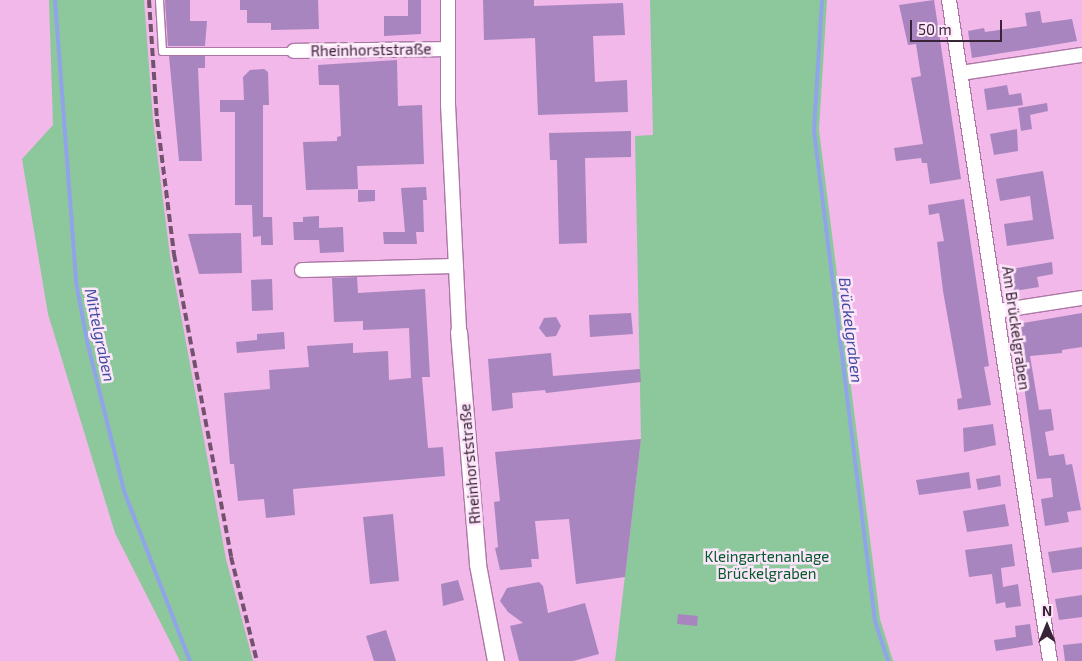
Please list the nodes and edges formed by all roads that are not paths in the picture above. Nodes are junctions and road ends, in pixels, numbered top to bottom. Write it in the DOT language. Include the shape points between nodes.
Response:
graph roads {
  1 [pos="158,0"];
  2 [pos="448,0"];
  3 [pos="949,0"];
  4 [pos="448,49"];
  5 [pos="294,51"];
  6 [pos="1082,54"];
  7 [pos="961,73"];
  8 [pos="456,266"];
  9 [pos="302,270"];
  10 [pos="1082,298"];
  11 [pos="997,311"];
  12 [pos="459,332"];
  13 [pos="496,661"];
  14 [pos="1050,661"];
  1 -- 5 [label="lane" via="162,51"];
  2 -- 4 [label="street, Rheinhorststraße"];
  3 -- 7 [label="street, Am Brückelgraben"];
  4 -- 5 [label="street, Rheinhorststraße"];
  4 -- 8 [label="street, Rheinhorststraße"];
  6 -- 7 [label="street"];
  7 -- 11 [label="street, Am Brückelgraben"];
  8 -- 9 [label="street"];
  8 -- 12 [label="street, Rheinhorststraße"];
  10 -- 11 [label="street"];
  11 -- 14 [label="street, Am Brückelgraben"];
  12 -- 13 [label="street, Rheinhorststraße" via="478,565"];
}
